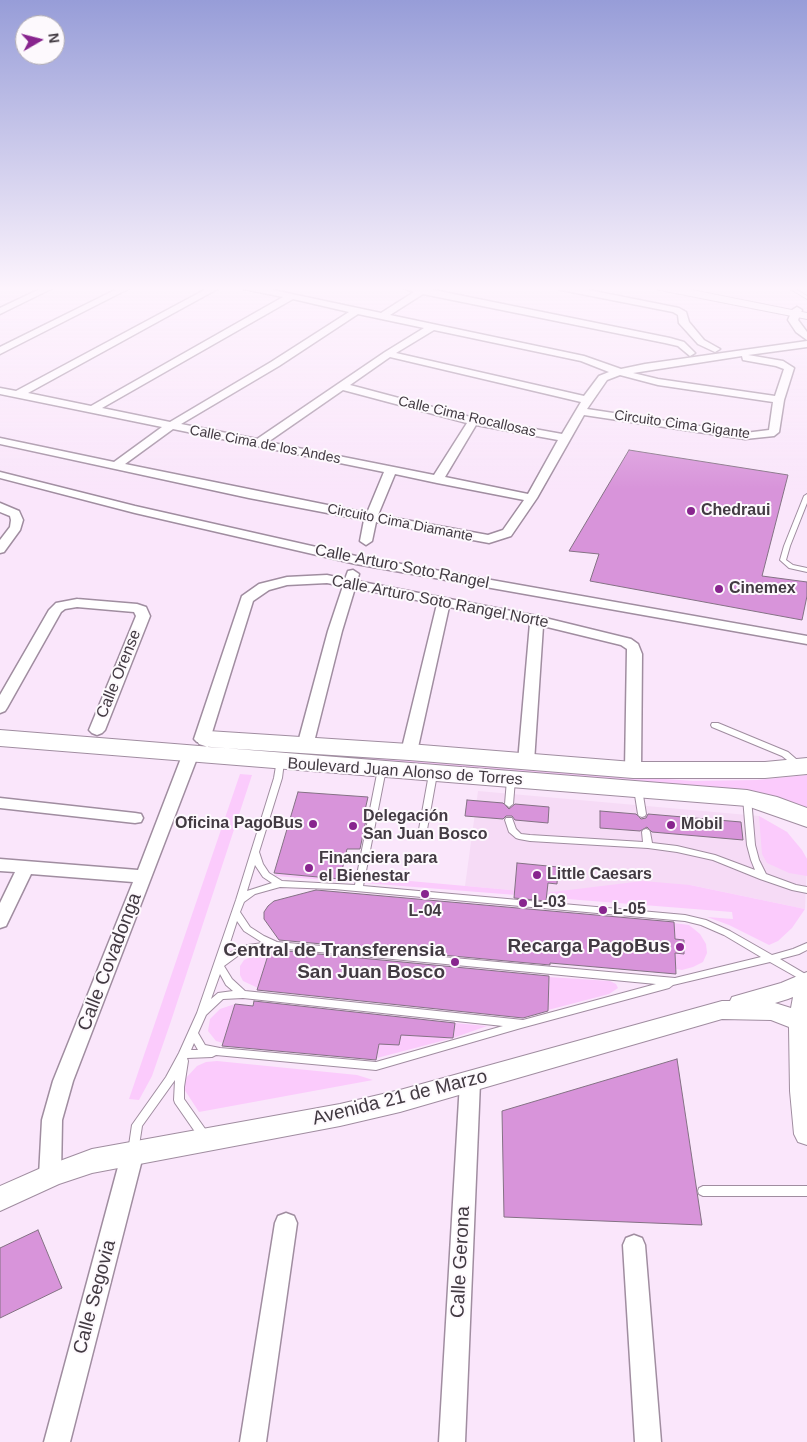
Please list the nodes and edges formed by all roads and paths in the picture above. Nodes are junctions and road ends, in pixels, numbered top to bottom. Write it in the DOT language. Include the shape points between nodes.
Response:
graph roads {
  1 [pos="92,354"];
  2 [pos="190,354"];
  3 [pos="290,354"];
  4 [pos="388,354"];
  5 [pos="389,354"];
  6 [pos="557,354"];
  7 [pos="681,354"];
  8 [pos="732,354"];
  9 [pos="729,355"];
  10 [pos="606,365"];
  11 [pos="619,372"];
  12 [pos="341,386"];
  13 [pos="0,391"];
  14 [pos="17,395"];
  15 [pos="588,400"];
  16 [pos="779,400"];
  17 [pos="92,410"];
  18 [pos="581,411"];
  19 [pos="474,421"];
  20 [pos="170,427"];
  21 [pos="564,438"];
  22 [pos="0,441"];
  23 [pos="259,443"];
  24 [pos="115,466"];
  25 [pos="390,470"];
  26 [pos="0,475"];
  27 [pos="437,480"];
  28 [pos="807,496"];
  29 [pos="530,498"];
  30 [pos="0,507"];
  31 [pos="371,517"];
  32 [pos="366,541"];
  33 [pos="0,549"];
  34 [pos="356,560"];
  35 [pos="807,570"];
  36 [pos="351,583"];
  37 [pos="247,599"];
  38 [pos="444,601"];
  39 [pos="537,620"];
  40 [pos="807,640"];
  41 [pos="0,708"];
  42 [pos="0,724"];
  43 [pos="715,725"];
  44 [pos="97,730"];
  45 [pos="0,738"];
  46 [pos="197,746"];
  47 [pos="305,746"];
  48 [pos="408,752"];
  49 [pos="280,762"];
  50 [pos="804,766"];
  51 [pos="382,770"];
  52 [pos="433,774"];
  53 [pos="636,779"];
  54 [pos="516,782"];
  55 [pos="758,801"];
  56 [pos="0,803"];
  57 [pos="642,814"];
  58 [pos="135,818"];
  59 [pos="807,818"];
  60 [pos="509,820"];
  61 [pos="646,832"];
  62 [pos="807,832"];
  63 [pos="422,835"];
  64 [pos="648,845"];
  65 [pos="255,851"];
  66 [pos="0,865"];
  67 [pos="26,867"];
  68 [pos="144,877"];
  69 [pos="764,877"];
  70 [pos="280,884"];
  71 [pos="358,889"];
  72 [pos="807,890"];
  73 [pos="240,900"];
  74 [pos="236,912"];
  75 [pos="0,922"];
  76 [pos="277,945"];
  77 [pos="807,946"];
  78 [pos="771,958"];
  79 [pos="219,965"];
  80 [pos="807,980"];
  81 [pos="676,982"];
  82 [pos="807,986"];
  83 [pos="242,994"];
  84 [pos="722,1010"];
  85 [pos="202,1013"];
  86 [pos="804,1022"];
  87 [pos="523,1024"];
  88 [pos="193,1032"];
  89 [pos="220,1052"];
  90 [pos="184,1054"];
  91 [pos="470,1082"];
  92 [pos="807,1134"];
  93 [pos="205,1138"];
  94 [pos="133,1152"];
  95 [pos="50,1176"];
  96 [pos="703,1191"];
  97 [pos="807,1191"];
  98 [pos="0,1199"];
  99 [pos="286,1224"];
  100 [pos="634,1246"];
  101 [pos="57,1442"];
  102 [pos="253,1442"];
  103 [pos="452,1442"];
  104 [pos="648,1442"];
  1 -- 14 [label="street"];
  2 -- 17 [label="street"];
  3 -- 20 [label="street"];
  4 -- 12 [label="street"];
  5 -- 15 [label="street"];
  6 -- 10 [label="street"];
  7 -- 10 [label="street"];
  8 -- 9 [label="street, Circuito Cima Diamante"];
  9 -- 11 [label="street, Circuito Cima Diamante"];
  9 -- 16 [label="street, Circuito Cima Gigante" via="788,366"];
  10 -- 11 [label="street"];
  11 -- 15 [label="street, Circuito Cima Diamante" via="603,378"];
  11 -- 16 [label="street" via="658,382"];
  12 -- 19 [label="street, Calle Cima Rocallosas"];
  12 -- 23 [label="street"];
  13 -- 14 [label="street, Calle Cima de los Andes"];
  14 -- 17 [label="street, Calle Cima de los Andes"];
  15 -- 18 [label="street, Circuito Cima Diamante"];
  16 -- 18 [label="street, Circuito Cima Gigante" via="774,432 764,436 745,436"];
  17 -- 20 [label="street, Calle Cima de los Andes"];
  18 -- 21 [label="street, Circuito Cima Diamante"];
  19 -- 21 [label="street, Calle Cima Rocallosas"];
  19 -- 27 [label="street"];
  20 -- 23 [label="street, Calle Cima de los Andes"];
  20 -- 24 [label="street"];
  21 -- 29 [label="street, Circuito Cima Diamante"];
  22 -- 24 [label="street, Circuito Cima Diamante"];
  23 -- 25 [label="street, Calle Cima de los Andes"];
  24 -- 31 [label="street, Circuito Cima Diamante"];
  25 -- 27 [label="street, Calle Cima de los Andes"];
  25 -- 31 [label="street"];
  26 -- 34 [label="street, Calle Arturo Soto Rangel"];
  27 -- 29 [label="street, Calle Cima de los Andes"];
  28 -- 35 [label="lane" via="783,560 791,567"];
  29 -- 31 [label="street, Circuito Cima Diamante" via="507,533 489,538"];
  30 -- 33 [label="street" via="15,514 17,520 16,527"];
  31 -- 32 [label="street"];
  34 -- 36 [label="street"];
  34 -- 40 [label="street, Calle Arturo Soto Rangel"];
  36 -- 37 [label="street, Calle Arturo Soto Rangel Norte" via="314,579 287,582 264,586"];
  36 -- 38 [label="street, Calle Arturo Soto Rangel Norte"];
  36 -- 47 [label="street" via="335,630"];
  37 -- 46 [label="street, Calle Covadonga"];
  38 -- 39 [label="street, Calle Arturo Soto Rangel Norte"];
  38 -- 48 [label="street"];
  39 -- 53 [label="street, Calle Arturo Soto Rangel Norte" via="615,637 633,647"];
  39 -- 54 [label="street"];
  41 -- 44 [label="street, Calle Orense" via="61,606 77,603 137,608 143,616"];
  42 -- 44 [label="main road, Boulevard Juan Alonso de Torres"];
  43 -- 50 [label="lane" via="785,754"];
  44 -- 46 [label="main road, Boulevard Juan Alonso de Torres"];
  45 -- 46 [label="main road, Boulevard Juan Alonso de Torres"];
  46 -- 47 [label="main road, Boulevard Juan Alonso de Torres"];
  46 -- 49 [label="main road, Boulevard Juan Alonso de Torres"];
  46 -- 68 [label="street, Calle Covadonga"];
  47 -- 48 [label="main road, Boulevard Juan Alonso de Torres"];
  48 -- 54 [label="main road, Boulevard Juan Alonso de Torres"];
  49 -- 51 [label="main road, Boulevard Juan Alonso de Torres"];
  49 -- 65 [label="lane"];
  50 -- 53 [label="main road, Boulevard Juan Alonso de Torres"];
  51 -- 52 [label="main road, Boulevard Juan Alonso de Torres"];
  51 -- 71 [label="lane"];
  52 -- 54 [label="main road, Boulevard Juan Alonso de Torres"];
  52 -- 63 [label="lane"];
  53 -- 54 [label="main road, Boulevard Juan Alonso de Torres"];
  53 -- 55 [label="main road, Boulevard Juan Alonso de Torres"];
  53 -- 57 [label="lane"];
  55 -- 59 [label="main road, Boulevard Juan Alonso de Torres"];
  55 -- 62 [label="main road"];
  55 -- 69 [label="lane" via="751,846"];
  56 -- 58 [label="street"];
  60 -- 64 [label="lane" via="512,830 519,836 530,838"];
  61 -- 64 [label="lane"];
  64 -- 69 [label="lane" via="715,858"];
  65 -- 70 [label="lane" via="266,875"];
  65 -- 73 [label="lane"];
  66 -- 67 [label="street"];
  67 -- 68 [label="street"];
  67 -- 75 [label="street"];
  68 -- 95 [label="street, Calle Covadonga" via="63,1081 52,1127"];
  69 -- 72 [label="lane"];
  70 -- 71 [label="lane"];
  70 -- 73 [label="lane" via="252,892"];
  71 -- 78 [label="lane" via="685,918 719,929"];
  73 -- 74 [label="lane"];
  74 -- 76 [label="lane" via="247,929"];
  74 -- 79 [label="lane"];
  76 -- 79 [label="lane" via="251,947"];
  76 -- 81 [label="lane"];
  77 -- 78 [label="lane"];
  78 -- 80 [label="lane"];
  78 -- 81 [label="lane"];
  79 -- 83 [label="lane" via="229,982"];
  79 -- 85 [label="lane"];
  80 -- 84 [label="street" via="788,990"];
  81 -- 87 [label="lane"];
  82 -- 86 [label="street"];
  83 -- 85 [label="lane" via="222,996"];
  83 -- 87 [label="lane"];
  84 -- 86 [label="street, Avenida 21 de Marzo" via="770,1011"];
  84 -- 91 [label="street, Avenida 21 de Marzo"];
  85 -- 88 [label="lane"];
  86 -- 92 [label="street" via="803,1091"];
  87 -- 89 [label="lane" via="376,1066"];
  88 -- 89 [label="lane" via="202,1048"];
  88 -- 90 [label="lane"];
  89 -- 90 [label="lane"];
  90 -- 93 [label="lane" via="179,1100"];
  90 -- 94 [label="lane" via="170,1080 137,1125"];
  91 -- 93 [label="street, Avenida 21 de Marzo" via="340,1115"];
  91 -- 103 [label="street, Calle Gerona"];
  93 -- 94 [label="street, Avenida 21 de Marzo"];
  94 -- 95 [label="street, Avenida 21 de Marzo" via="92,1160"];
  94 -- 101 [label="street, Calle Segovia"];
  95 -- 98 [label="street, Avenida 21 de Marzo"];
  96 -- 97 [label="lane"];
  99 -- 102 [label="street"];
  100 -- 104 [label="street"];
}
